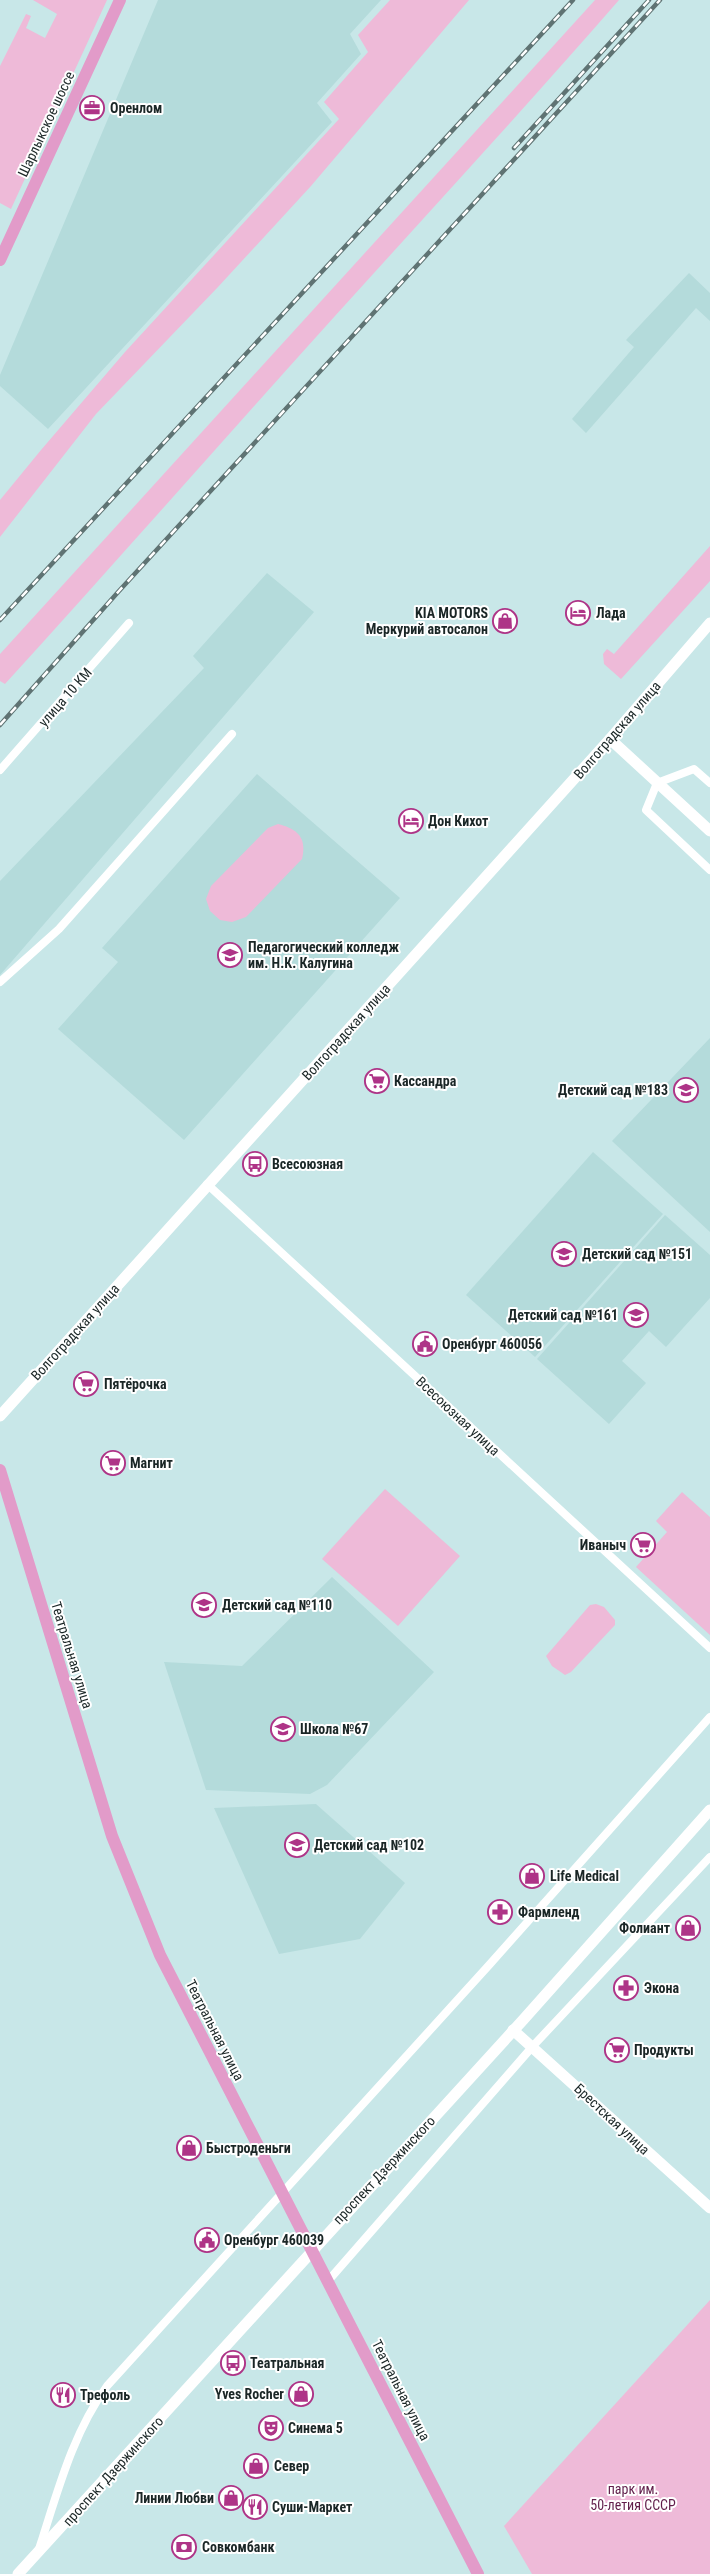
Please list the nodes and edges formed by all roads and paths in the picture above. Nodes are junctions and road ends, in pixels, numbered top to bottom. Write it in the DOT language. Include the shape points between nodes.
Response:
graph roads {
  1 [pos="120,0"];
  2 [pos="0,260"];
  3 [pos="129,623"];
  4 [pos="710,623"];
  5 [pos="232,734"];
  6 [pos="610,739"];
  7 [pos="0,770"];
  8 [pos="657,783"];
  9 [pos="710,783"];
  10 [pos="710,831"];
  11 [pos="710,870"];
  12 [pos="0,982"];
  13 [pos="207,1184"];
  14 [pos="0,1416"];
  15 [pos="0,1470"];
  16 [pos="710,1648"];
  17 [pos="710,1717"];
  18 [pos="710,1810"];
  19 [pos="710,1857"];
  20 [pos="514,2030"];
  21 [pos="534,2046"];
  22 [pos="282,2194"];
  23 [pos="710,2208"];
  24 [pos="312,2250"];
  25 [pos="328,2281"];
  26 [pos="37,2553"];
  27 [pos="18,2574"];
  28 [pos="478,2574"];
  1 -- 2 [label="main road, Шарлыкское шоссе"];
  3 -- 7 [label="street, улица 10 КМ"];
  4 -- 6 [label="main road, Волгоградская улица"];
  5 -- 12 [label="street" via="59,929"];
  6 -- 8 [label="main road"];
  6 -- 13 [label="main road, Волгоградская улица"];
  8 -- 9 [label="street" via="694,769"];
  8 -- 10 [label="main road"];
  8 -- 11 [label="street" via="646,810"];
  13 -- 14 [label="main road, Волгоградская улица"];
  13 -- 16 [label="street, Всесоюзная улица"];
  15 -- 22 [label="main road, Театральная улица" via="96,1784 134,1896 160,1955"];
  17 -- 22 [label="street"];
  18 -- 20 [label="main road, проспект Дзержинского"];
  19 -- 21 [label="street"];
  20 -- 21 [label="main road, Брестская улица"];
  20 -- 24 [label="main road, проспект Дзержинского"];
  21 -- 23 [label="main road, Брестская улица"];
  21 -- 25 [label="street"];
  22 -- 24 [label="main road, Театральная улица"];
  22 -- 26 [label="street" via="180,2303 97,2400 65,2471"];
  24 -- 25 [label="main road, Театральная улица"];
  24 -- 26 [label="main road, проспект Дзержинского"];
  25 -- 28 [label="main road, Театральная улица"];
  26 -- 27 [label="main road, проспект Дзержинского"];
}
